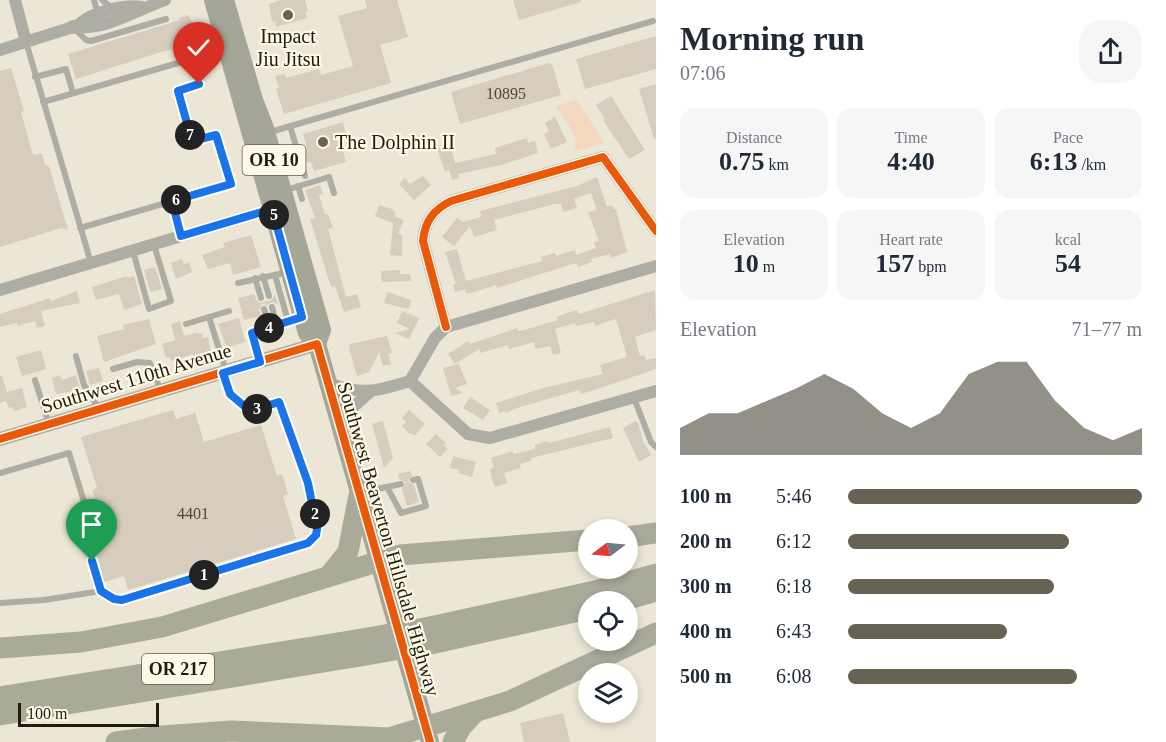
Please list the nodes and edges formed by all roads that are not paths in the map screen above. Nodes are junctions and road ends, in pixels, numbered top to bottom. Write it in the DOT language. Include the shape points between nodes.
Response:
graph roads {
  1 [pos="15,0"];
  2 [pos="94,0"];
  3 [pos="102,0"];
  4 [pos="165,0"];
  5 [pos="213,0"];
  6 [pos="225,0"];
  7 [pos="142,7"];
  8 [pos="118,9"];
  9 [pos="98,15"];
  10 [pos="166,20"];
  11 [pos="653,21"];
  12 [pos="148,25"];
  13 [pos="76,26"];
  14 [pos="26,42"];
  15 [pos="0,50"];
  16 [pos="36,77"];
  17 [pos="73,93"];
  18 [pos="43,102"];
  19 [pos="290,126"];
  20 [pos="266,133"];
  21 [pos="299,156"];
  22 [pos="302,165"];
  23 [pos="305,176"];
  24 [pos="290,188"];
  25 [pos="334,193"];
  26 [pos="302,199"];
  27 [pos="172,201"];
  28 [pos="272,209"];
  29 [pos="291,221"];
  30 [pos="80,228"];
  31 [pos="656,231"];
  32 [pos="181,236"];
  33 [pos="154,244"];
  34 [pos="133,251"];
  35 [pos="91,263"];
  36 [pos="656,266"];
  37 [pos="282,273"];
  38 [pos="259,277"];
  39 [pos="238,283"];
  40 [pos="0,290"];
  41 [pos="269,296"];
  42 [pos="261,298"];
  43 [pos="272,307"];
  44 [pos="264,309"];
  45 [pos="229,311"];
  46 [pos="209,317"];
  47 [pos="295,319"];
  48 [pos="186,324"];
  49 [pos="277,325"];
  50 [pos="270,327"];
  51 [pos="446,327"];
  52 [pos="317,344"];
  53 [pos="76,356"];
  54 [pos="260,362"];
  55 [pos="113,369"];
  56 [pos="225,372"];
  57 [pos="34,380"];
  58 [pos="411,381"];
  59 [pos="329,383"];
  60 [pos="161,391"];
  61 [pos="656,391"];
  62 [pos="370,392"];
  63 [pos="634,398"];
  64 [pos="99,410"];
  65 [pos="49,425"];
  66 [pos="340,426"];
  67 [pos="0,439"];
  68 [pos="656,447"];
  69 [pos="0,473"];
  70 [pos="413,480"];
  71 [pos="401,484"];
  72 [pos="387,487"];
  73 [pos="359,494"];
  74 [pos="656,533"];
  75 [pos="638,535"];
  76 [pos="578,541"];
  77 [pos="378,561"];
  78 [pos="656,574"];
  79 [pos="329,576"];
  80 [pos="101,591"];
  81 [pos="656,591"];
  82 [pos="638,596"];
  83 [pos="0,603"];
  84 [pos="578,611"];
  85 [pos="656,633"];
  86 [pos="433,635"];
  87 [pos="0,648"];
  88 [pos="358,648"];
  89 [pos="0,698"];
  90 [pos="475,712"];
  91 [pos="0,715"];
  92 [pos="428,735"];
  93 [pos="116,742"];
  94 [pos="453,742"];
  1 -- 14 [label="street"];
  2 -- 9 [label="lane"];
  3 -- 8 [label="lane"];
  4 -- 7 [label="street"];
  5 -- 28 [label="main road, Southwest Beaverton Hillsdale Highway / OR 10"];
  6 -- 20 [label="main road, Southwest Beaverton Hillsdale Highway / OR 10"];
  7 -- 8 [label="street"];
  7 -- 12 [label="lane"];
  7 -- 13 [label="street" via="135,14 87,28"];
  8 -- 9 [label="street"];
  9 -- 13 [label="street"];
  10 -- 12 [label="lane"];
  11 -- 19 [label="lane"];
  12 -- 13 [label="lane" via="91,41"];
  13 -- 14 [label="street"];
  14 -- 15 [label="street"];
  14 -- 16 [label="lane"];
  16 -- 17 [label="lane" via="66,69"];
  16 -- 18 [label="lane"];
  17 -- 18 [label="lane"];
  17 -- 27 [label="lane" via="192,59 199,84 178,91 192,141 216,135 231,184"];
  18 -- 30 [label="lane"];
  19 -- 20 [label="lane"];
  19 -- 21 [label="lane"];
  20 -- 24 [label="main road, Southwest Beaverton Hillsdale Highway / OR 10"];
  22 -- 23 [label="lane"];
  24 -- 25 [label="lane" via="329,177"];
  24 -- 26 [label="lane"];
  24 -- 29 [label="main road, Southwest Beaverton Hillsdale Highway / OR 10"];
  27 -- 30 [label="lane"];
  27 -- 32 [label="lane"];
  28 -- 29 [label="main road"];
  28 -- 32 [label="street"];
  28 -- 37 [label="main road, Southwest Beaverton Hillsdale Highway / OR 10"];
  29 -- 52 [label="main road, Southwest Beaverton Hillsdale Highway / OR 10" via="321,330"];
  30 -- 35 [label="lane"];
  31 -- 51 [label="street" via="603,157 451,201 436,209 427,222 423,241"];
  32 -- 33 [label="street"];
  33 -- 34 [label="street"];
  33 -- 34 [label="lane" via="171,301 149,309"];
  34 -- 35 [label="street"];
  35 -- 40 [label="street"];
  36 -- 51 [label="street"];
  37 -- 38 [label="lane"];
  37 -- 47 [label="main road, Southwest Beaverton Hillsdale Highway / OR 10"];
  38 -- 39 [label="lane"];
  38 -- 41 [label="lane"];
  38 -- 42 [label="lane"];
  43 -- 49 [label="lane"];
  44 -- 50 [label="lane"];
  45 -- 46 [label="lane"];
  46 -- 48 [label="lane"];
  46 -- 56 [label="lane"];
  47 -- 49 [label="lane"];
  47 -- 52 [label="main road, Southwest Beaverton Hillsdale Highway / OR 10"];
  49 -- 50 [label="lane"];
  50 -- 54 [label="lane" via="252,333"];
  51 -- 58 [label="street" via="435,338"];
  52 -- 54 [label="street, Southwest 110th Avenue"];
  52 -- 59 [label="main road, Southwest Beaverton Hillsdale Highway / OR 10"];
  53 -- 64 [label="lane" via="84,385"];
  54 -- 56 [label="street, Southwest 110th Avenue"];
  55 -- 60 [label="lane" via="137,362 150,363"];
  56 -- 60 [label="street, Southwest 110th Avenue"];
  56 -- 80 [label="lane" via="230,394 250,411 279,402 308,483 316,535 308,543 122,600"];
  57 -- 65 [label="lane"];
  58 -- 62 [label="street"];
  58 -- 63 [label="street" via="468,434 490,438"];
  59 -- 62 [label="street"];
  59 -- 66 [label="main road, Southwest Beaverton Hillsdale Highway / OR 10"];
  60 -- 64 [label="street, Southwest 110th Avenue"];
  61 -- 63 [label="street"];
  62 -- 66 [label="street" via="354,405"];
  63 -- 68 [label="lane"];
  64 -- 65 [label="street, Southwest 110th Avenue"];
  65 -- 67 [label="street, Southwest 110th Avenue"];
  66 -- 73 [label="main road, Southwest Beaverton Hillsdale Highway / OR 10"];
  69 -- 80 [label="lane" via="69,453 86,508 92,561"];
  70 -- 72 [label="lane" via="418,479 426,506 400,513"];
  71 -- 72 [label="lane"];
  72 -- 73 [label="lane"];
  73 -- 77 [label="main road, Southwest Beaverton Hillsdale Highway / OR 10"];
  73 -- 79 [label="highway" via="348,552"];
  74 -- 75 [label="highway"];
  76 -- 77 [label="highway" via="443,550"];
  77 -- 79 [label="highway"];
  77 -- 92 [label="main road, Southwest Beaverton Hillsdale Highway / OR 10"];
  78 -- 86 [label="highway, OR 217"];
  79 -- 87 [label="highway" via="162,627 81,642"];
  80 -- 83 [label="lane"];
  81 -- 82 [label="highway"];
  84 -- 86 [label="highway, OR 217"];
  85 -- 90 [label="highway" via="536,690"];
  86 -- 88 [label="highway, OR 217, bridge"];
  88 -- 89 [label="highway, OR 217"];
  88 -- 91 [label="highway, OR 217"];
  90 -- 92 [label="highway"];
  90 -- 94 [label="highway"];
  92 -- 93 [label="highway" via="372,739 231,731"];
}
